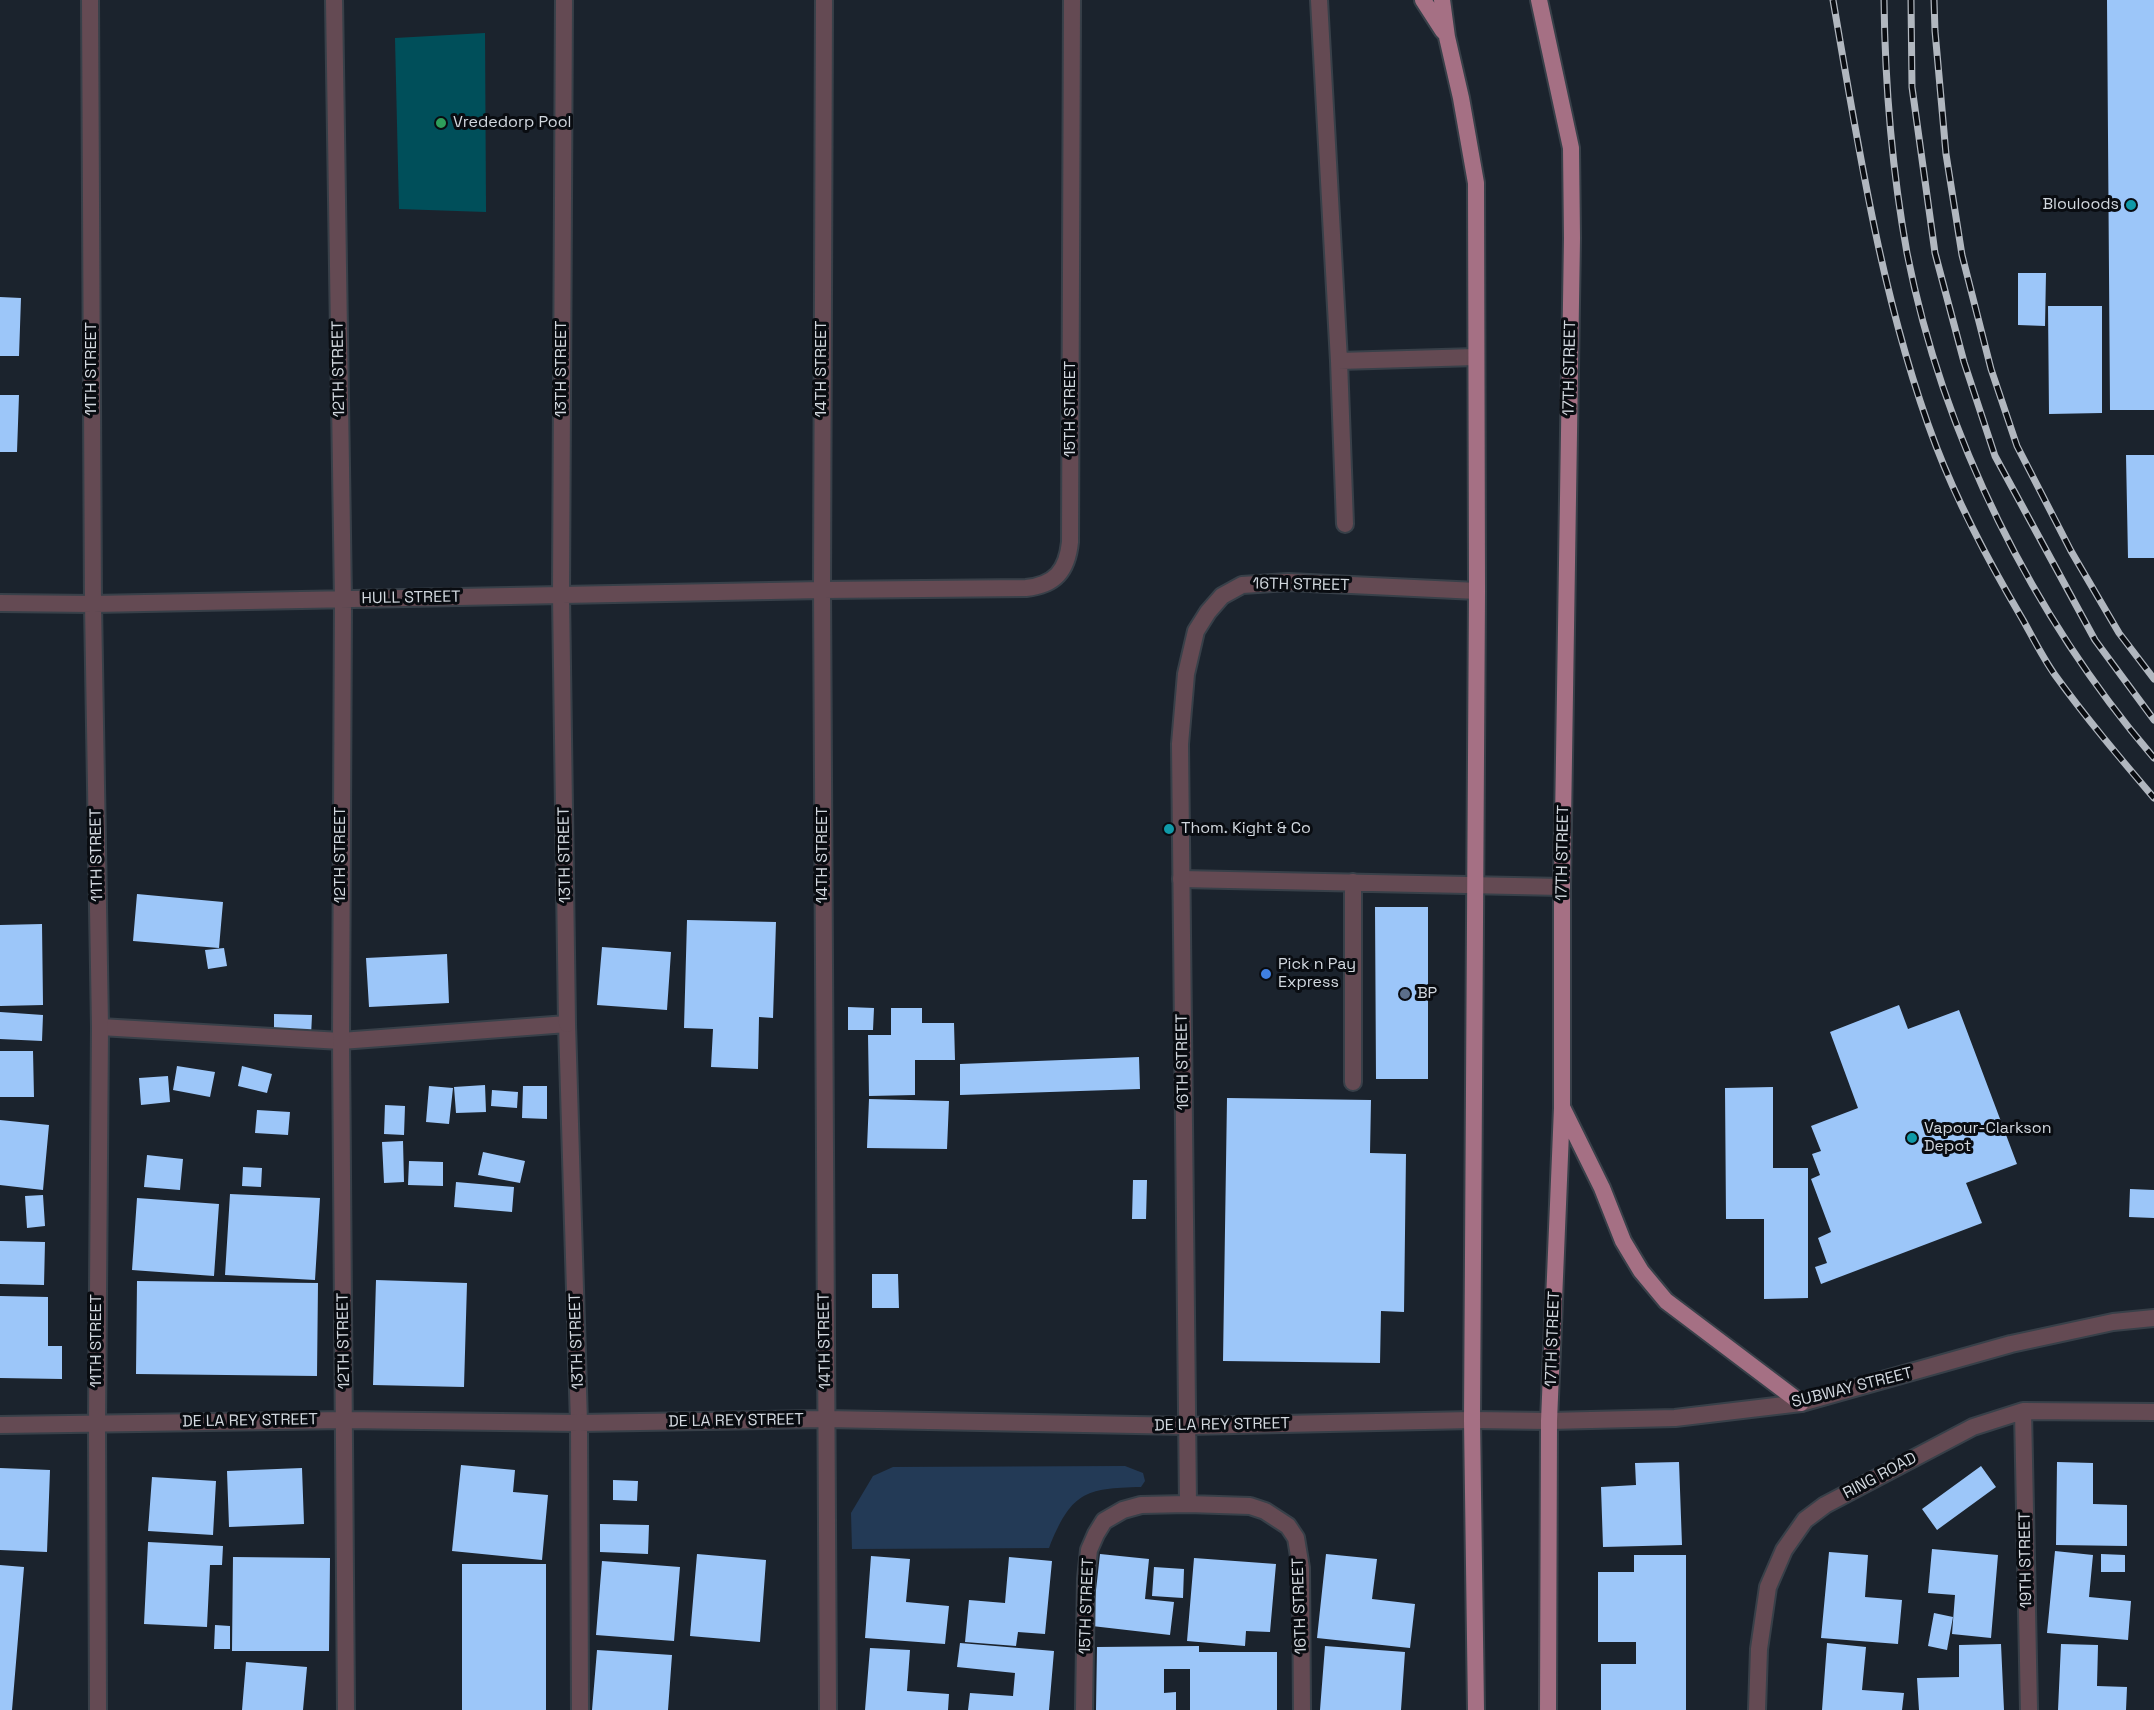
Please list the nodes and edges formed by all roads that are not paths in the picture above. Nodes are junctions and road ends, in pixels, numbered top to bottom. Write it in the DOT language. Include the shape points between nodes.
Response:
graph roads {
  1 [pos="90,0"];
  2 [pos="334,0"];
  3 [pos="564,0"];
  4 [pos="824,0"];
  5 [pos="1072,0"];
  6 [pos="1319,0"];
  7 [pos="1423,0"];
  8 [pos="1442,0"];
  9 [pos="1539,0"];
  10 [pos="1447,36"];
  11 [pos="1476,357"];
  12 [pos="1339,361"];
  13 [pos="1346,524"];
  14 [pos="822,590"];
  15 [pos="1477,591"];
  16 [pos="561,595"];
  17 [pos="342,600"];
  18 [pos="0,603"];
  19 [pos="93,604"];
  20 [pos="1181,879"];
  21 [pos="1353,882"];
  22 [pos="1475,885"];
  23 [pos="1562,887"];
  24 [pos="567,1024"];
  25 [pos="100,1027"];
  26 [pos="341,1041"];
  27 [pos="1353,1082"];
  28 [pos="1562,1108"];
  29 [pos="2154,1318"];
  30 [pos="1801,1403"];
  31 [pos="2023,1411"];
  32 [pos="2154,1412"];
  33 [pos="826,1419"];
  34 [pos="345,1420"];
  35 [pos="1472,1420"];
  36 [pos="1549,1421"];
  37 [pos="97,1424"];
  38 [pos="579,1424"];
  39 [pos="0,1425"];
  40 [pos="1187,1426"];
  41 [pos="1188,1504"];
  42 [pos="98,1710"];
  43 [pos="346,1710"];
  44 [pos="580,1710"];
  45 [pos="828,1710"];
  46 [pos="1084,1710"];
  47 [pos="1302,1710"];
  48 [pos="1476,1710"];
  49 [pos="1548,1710"];
  50 [pos="1757,1710"];
  51 [pos="2029,1710"];
  1 -- 19 [label="street, 11TH STREET"];
  2 -- 17 [label="street, 12TH STREET"];
  3 -- 16 [label="street, 13TH STREET"];
  4 -- 14 [label="street, 14TH STREET"];
  5 -- 14 [label="street, 15TH STREET" via="1068,556 1053,580 1041,587"];
  6 -- 12 [label="street"];
  7 -- 10 [label="main road"];
  8 -- 10 [label="main road"];
  9 -- 23 [label="main road, 17TH STREET" via="1570,148"];
  10 -- 11 [label="main road" via="1476,183"];
  11 -- 12 [label="street"];
  11 -- 15 [label="main road"];
  12 -- 13 [label="street"];
  14 -- 16 [label="street, HULL STREET"];
  14 -- 33 [label="street, 14TH STREET"];
  15 -- 20 [label="street, 16TH STREET" via="1288,582 1242,585 1222,596 1196,631 1186,674 1180,744"];
  15 -- 22 [label="main road"];
  16 -- 17 [label="street, HULL STREET"];
  16 -- 24 [label="street, 13TH STREET"];
  17 -- 19 [label="street, HULL STREET"];
  17 -- 26 [label="street, 12TH STREET"];
  18 -- 19 [label="street, HULL STREET"];
  19 -- 25 [label="street, 11TH STREET"];
  20 -- 21 [label="street"];
  20 -- 40 [label="street, 16TH STREET"];
  21 -- 22 [label="street"];
  21 -- 27 [label="street"];
  22 -- 23 [label="street"];
  22 -- 35 [label="main road"];
  23 -- 28 [label="main road, 17TH STREET"];
  24 -- 26 [label="street"];
  24 -- 38 [label="street, 13TH STREET"];
  25 -- 26 [label="street"];
  25 -- 37 [label="street, 11TH STREET"];
  26 -- 34 [label="street, 12TH STREET"];
  28 -- 30 [label="main road" via="1602,1188 1623,1241 1641,1271 1666,1301"];
  28 -- 36 [label="main road, 17TH STREET"];
  29 -- 30 [label="street, SUBWAY STREET" via="2113,1322 2011,1344"];
  30 -- 36 [label="street, SUBWAY STREET" via="1675,1418"];
  31 -- 32 [label="street, RING ROAD"];
  31 -- 50 [label="street, RING ROAD" via="1973,1427 1825,1505 1805,1520 1784,1550 1768,1587 1759,1649"];
  31 -- 51 [label="street, 19TH STREET"];
  33 -- 38 [label="street, DE LA REY STREET"];
  33 -- 40 [label="street, DE LA REY STREET"];
  33 -- 45 [label="street, 14TH STREET"];
  34 -- 37 [label="street, DE LA REY STREET"];
  34 -- 38 [label="street, DE LA REY STREET"];
  34 -- 43 [label="street, 12TH STREET"];
  35 -- 36 [label="street, SUBWAY STREET"];
  35 -- 40 [label="street, DE LA REY STREET"];
  35 -- 48 [label="main road"];
  36 -- 49 [label="main road, 17TH STREET"];
  37 -- 39 [label="street, DE LA REY STREET"];
  37 -- 42 [label="street, 11TH STREET"];
  38 -- 44 [label="street, 13TH STREET"];
  40 -- 41 [label="street, 16TH STREET"];
  41 -- 46 [label="street, 15TH STREET" via="1141,1505 1123,1510 1104,1521 1096,1534 1089,1550 1086,1579"];
  41 -- 47 [label="street, 16TH STREET" via="1250,1506 1288,1526 1296,1538 1301,1568"];
}
